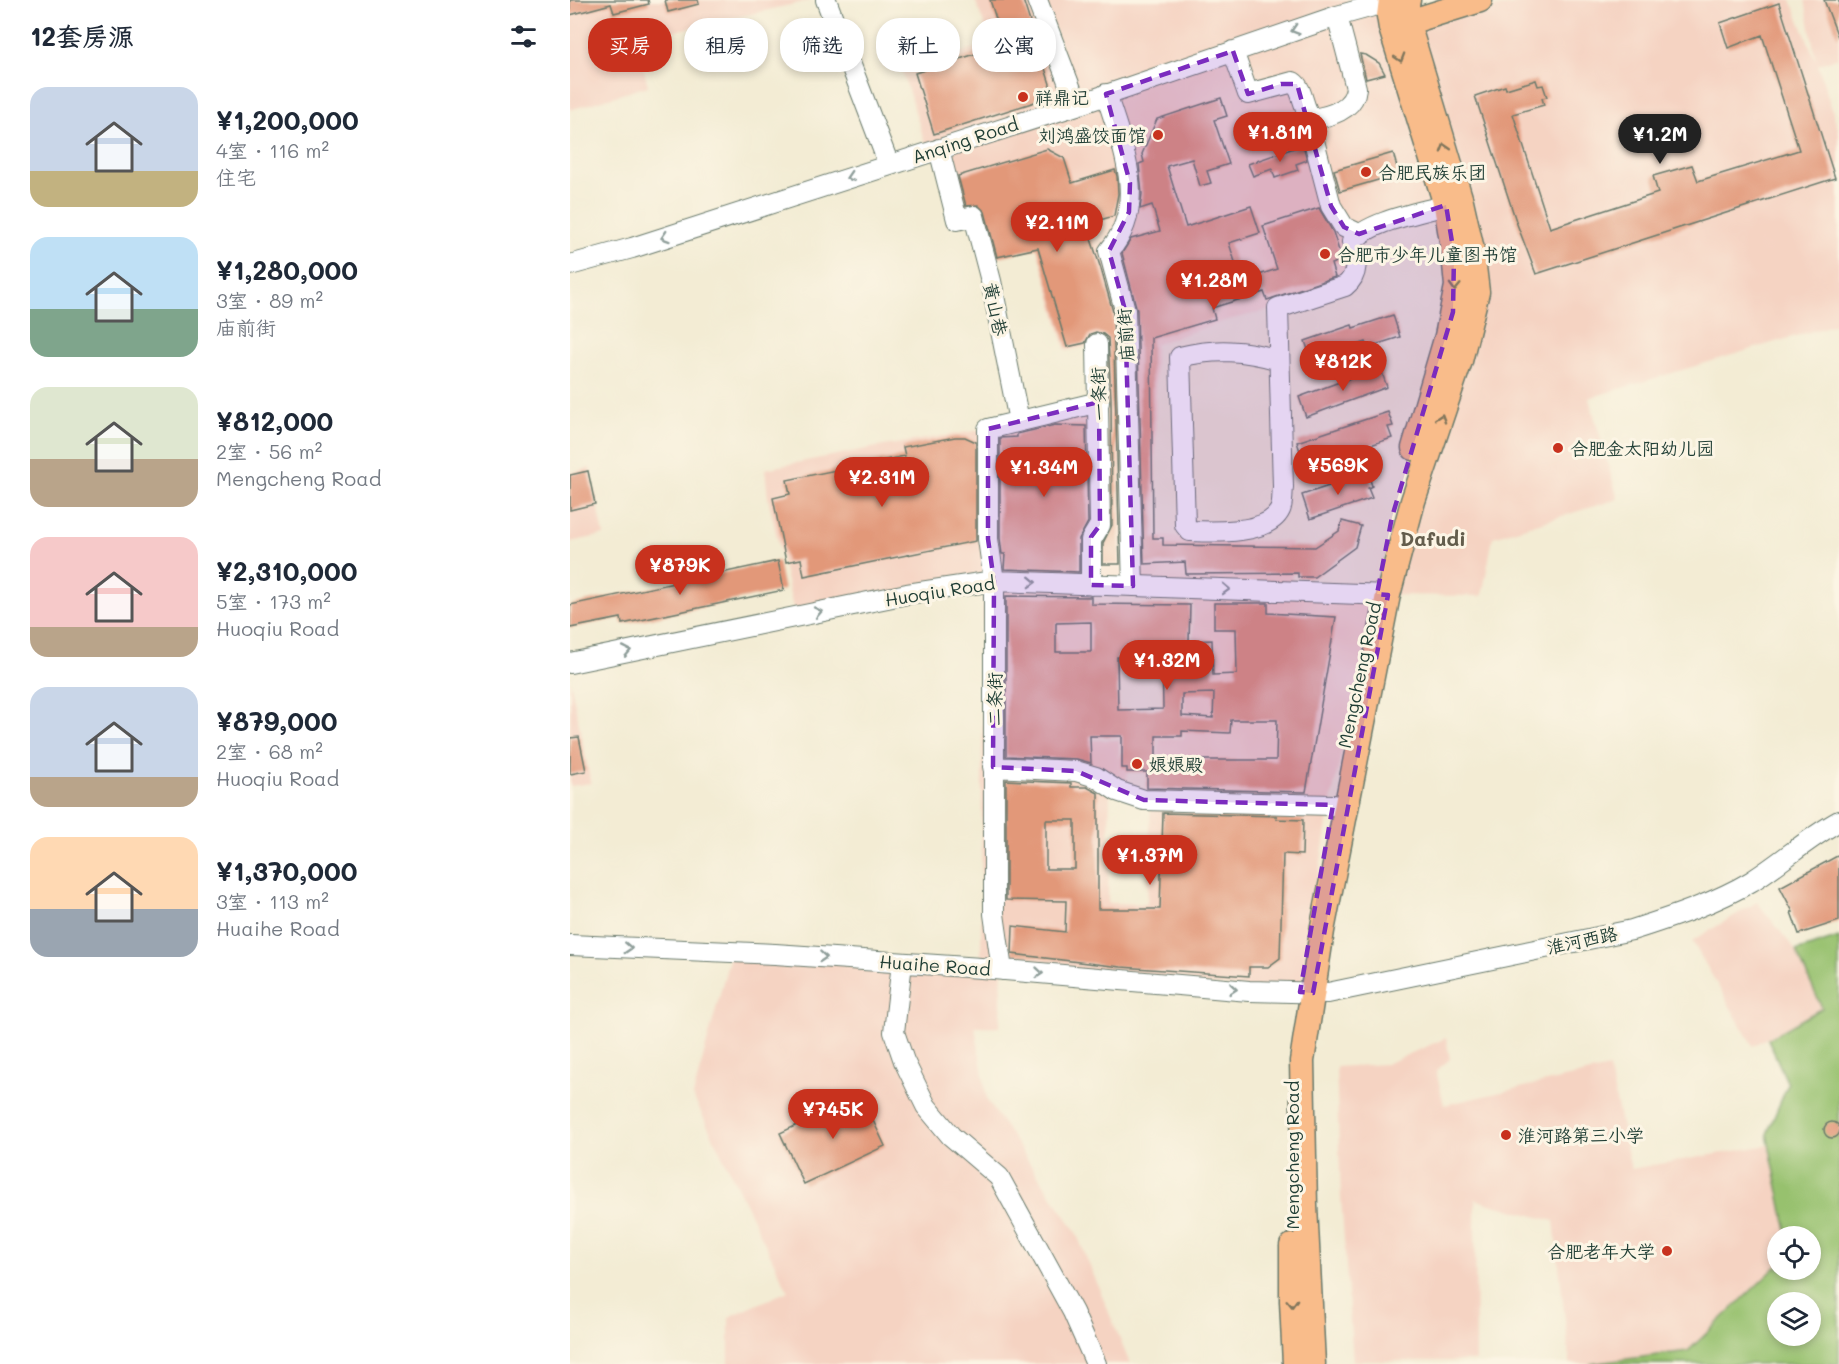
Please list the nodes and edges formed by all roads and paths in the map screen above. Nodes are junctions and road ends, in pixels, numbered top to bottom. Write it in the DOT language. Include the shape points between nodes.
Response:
graph roads {
  1 [pos="826,0"];
  2 [pos="1037,0"];
  3 [pos="1396,0"];
  4 [pos="1480,0"];
  5 [pos="1337,16"];
  6 [pos="1399,26"];
  7 [pos="1233,51"];
  8 [pos="1106,94"];
  9 [pos="1077,105"];
  10 [pos="1307,114"];
  11 [pos="939,149"];
  12 [pos="889,165"];
  13 [pos="1446,205"];
  14 [pos="1359,234"];
  15 [pos="570,265"];
  16 [pos="1097,344"];
  17 [pos="1279,360"];
  18 [pos="1099,402"];
  19 [pos="1018,421"];
  20 [pos="994,581"];
  21 [pos="1091,585"];
  22 [pos="1133,586"];
  23 [pos="1382,595"];
  24 [pos="570,663"];
  25 [pos="993,767"];
  26 [pos="1333,805"];
  27 [pos="1839,821"];
  28 [pos="570,945"];
  29 [pos="903,963"];
  30 [pos="1002,970"];
  31 [pos="1306,992"];
  32 [pos="1096,1364"];
  33 [pos="1295,1364"];
  34 [pos="1313,1364"];
  1 -- 12 [label="street"];
  2 -- 9 [label="street"];
  3 -- 5 [label="street, Anqing Road"];
  3 -- 6 [label="main road, Mengcheng Road"];
  4 -- 6 [label="main road"];
  5 -- 7 [label="street, Anqing Road, one-way"];
  5 -- 10 [label="street" via="1356,98 1351,105 1326,115 1312,118"];
  6 -- 13 [label="main road, Mengcheng Road, one-way"];
  23 -- 6 [label="main road, Mengcheng Road, one-way" via="1460,361 1477,292 1461,201"];
  7 -- 8 [label="street, Anqing Road"];
  7 -- 10 [label="street" via="1248,94 1293,81"];
  8 -- 9 [label="street, Anqing Road"];
  8 -- 22 [label="street, 庙前街" via="1125,151 1130,183 1129,213 1119,240 1109,251 1125,310"];
  9 -- 11 [label="street, Anqing Road"];
  10 -- 14 [label="street" via="1331,206 1344,227"];
  11 -- 12 [label="street, Anqing Road"];
  11 -- 19 [label="street, 黄山巷" via="957,220 974,216"];
  12 -- 15 [label="street, Anqing Road, one-way"];
  13 -- 14 [label="street"];
  13 -- 23 [label="main road, Mengcheng Road, one-way" via="1455,254 1453,312 1392,517"];
  14 -- 17 [label="street" via="1352,242 1356,255 1352,281 1278,308"];
  16 -- 18 [label="street, 一条街"];
  17 -- 17 [label="street" via="1281,508 1275,518 1259,527 1190,531 1185,525 1180,357 1227,351 1254,352"];
  18 -- 19 [label="street"];
  18 -- 21 [label="street, 一条街" via="1101,525 1091,540"];
  19 -- 20 [label="street, 二条街" via="988,429 988,539"];
  20 -- 21 [label="street, Huoqiu Road, one-way"];
  24 -- 20 [label="street, Huoqiu Road, one-way" via="907,594"];
  20 -- 25 [label="street, 二条街"];
  21 -- 22 [label="street, Huoqiu Road"];
  22 -- 23 [label="street, Huoqiu Road, one-way"];
  23 -- 26 [label="main road, Mengcheng Road" via="1345,734"];
  23 -- 31 [label="main road, Mengcheng Road" via="1322,931"];
  25 -- 26 [label="street" via="1076,771 1144,800"];
  25 -- 30 [label="street, 二条街" via="994,914"];
  26 -- 31 [label="main road, Mengcheng Road"];
  27 -- 31 [label="street, 淮河西路" via="1752,880 1718,899 1661,921 1455,968 1328,993"];
  28 -- 29 [label="street, Huaihe Road, one-way"];
  29 -- 30 [label="street, Huaihe Road"];
  29 -- 32 [label="street" via="894,1032 904,1061 926,1106 951,1136 999,1177 1073,1312"];
  30 -- 31 [label="street, Huaihe Road, one-way" via="1249,991"];
  31 -- 33 [label="main road, Mengcheng Road, one-way" via="1290,1093"];
  31 -- 34 [label="main road, Mengcheng Road" via="1302,1061"];
}
